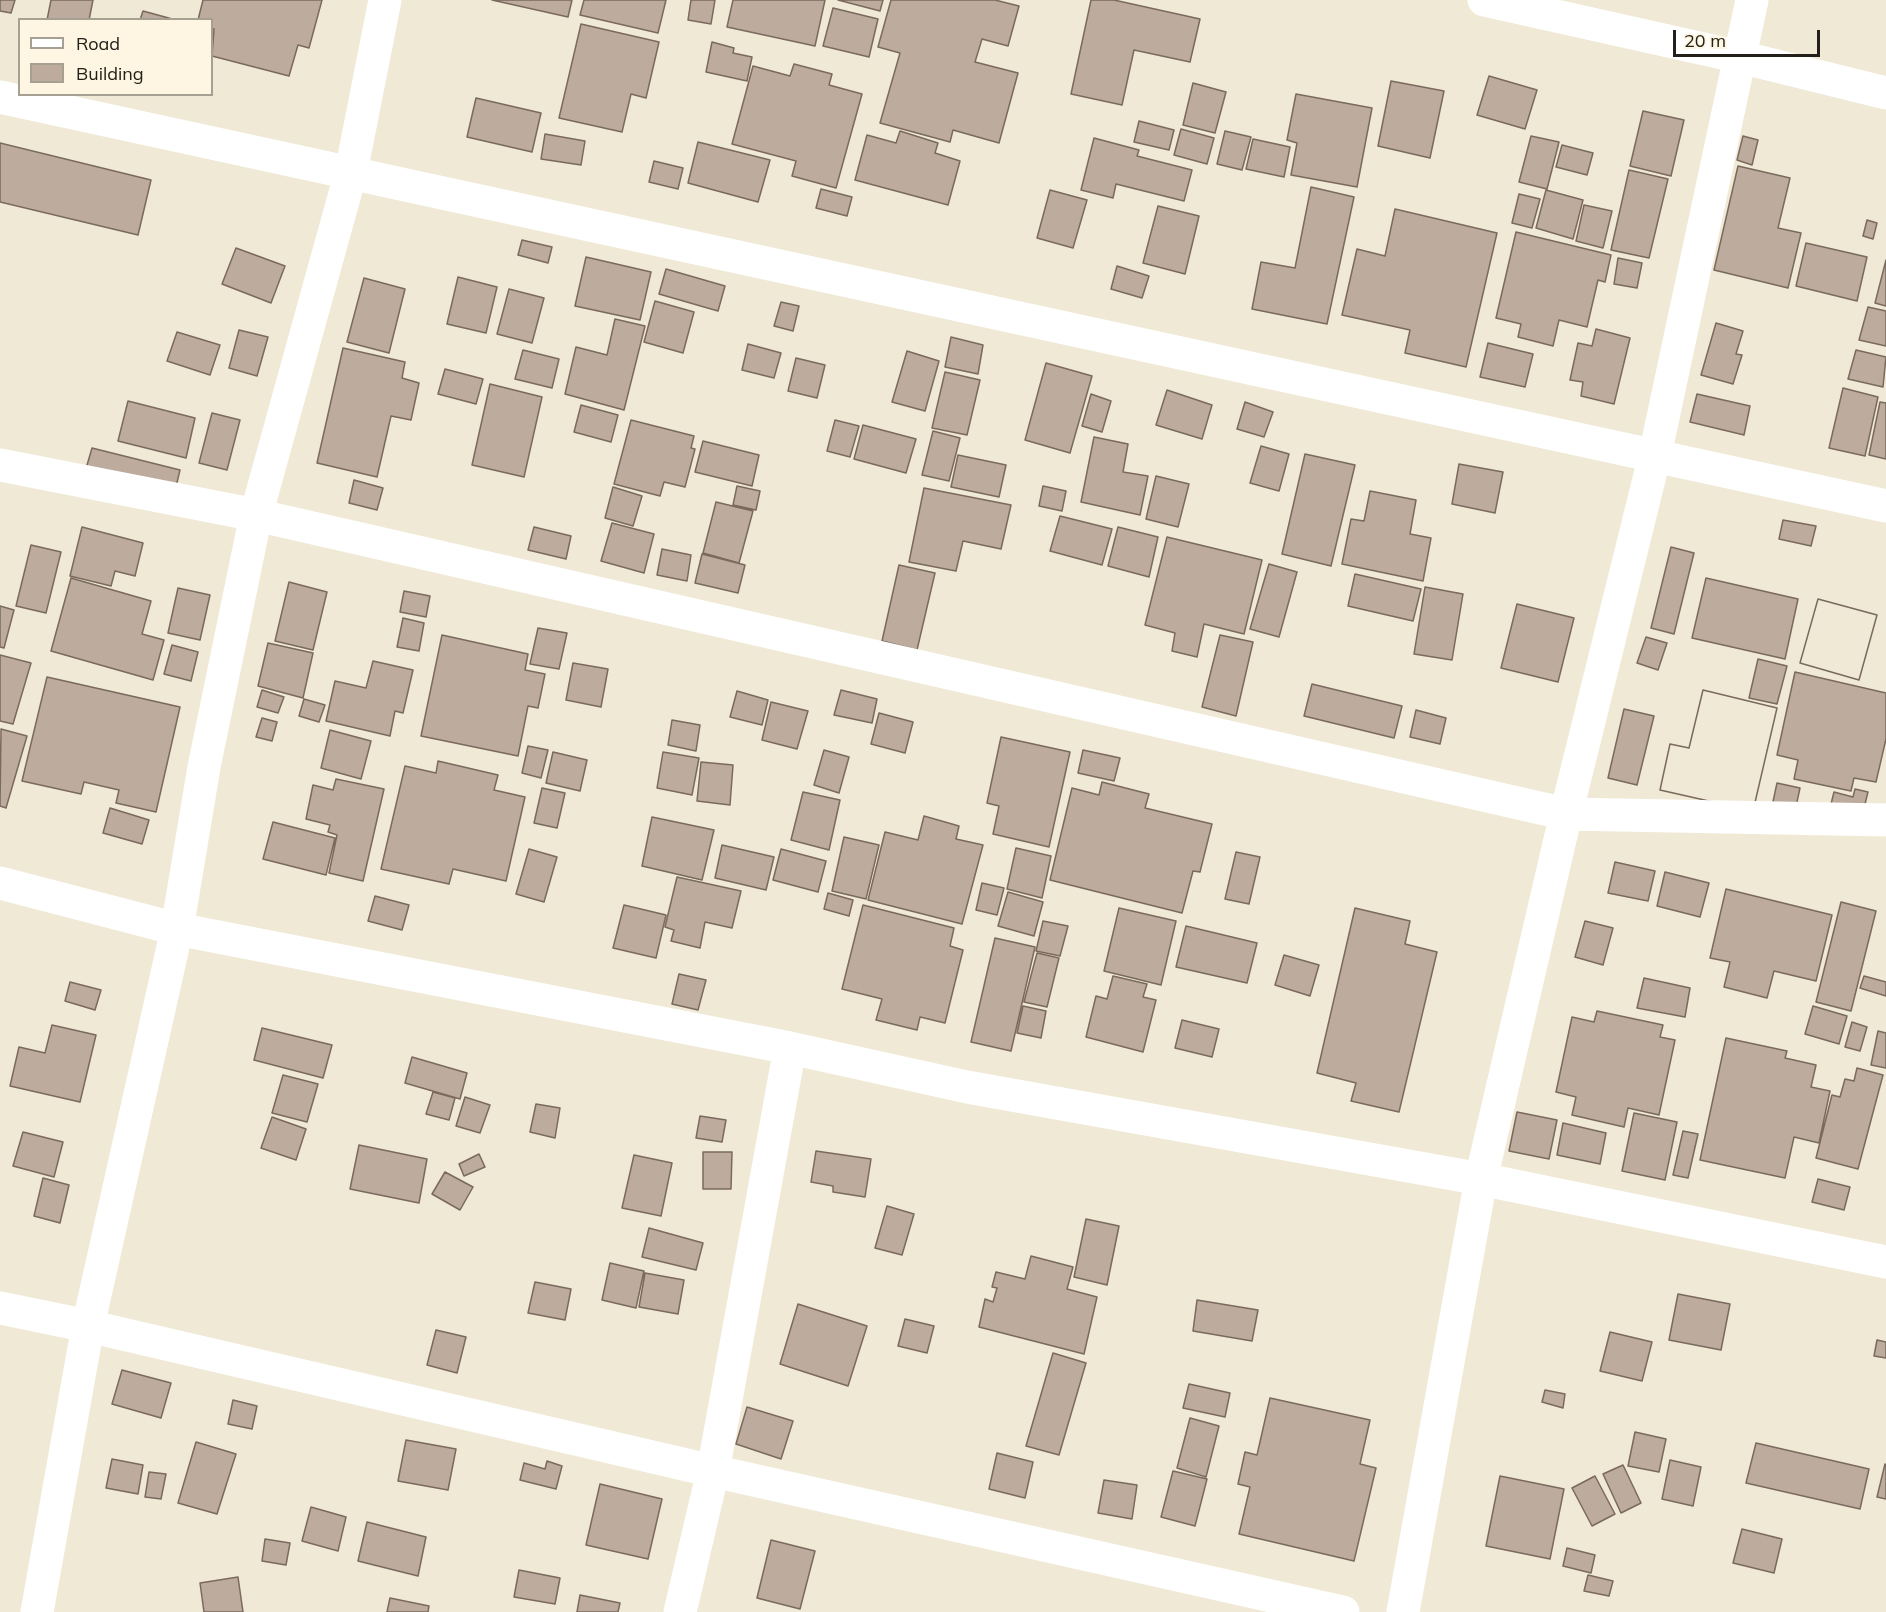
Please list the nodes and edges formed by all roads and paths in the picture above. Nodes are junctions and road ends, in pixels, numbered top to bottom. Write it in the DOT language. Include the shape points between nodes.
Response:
graph roads {
  1 [pos="385,0"];
  2 [pos="1484,0"];
  3 [pos="1752,0"];
  4 [pos="1740,57"];
  5 [pos="1886,93"];
  6 [pos="0,97"];
  7 [pos="351,172"];
  8 [pos="1655,455"];
  9 [pos="0,465"];
  10 [pos="1886,506"];
  11 [pos="255,515"];
  12 [pos="1566,814"];
  13 [pos="1886,820"];
  14 [pos="0,883"];
  15 [pos="177,929"];
  16 [pos="790,1048"];
  17 [pos="1481,1179"];
  18 [pos="1886,1262"];
  19 [pos="0,1308"];
  20 [pos="88,1326"];
  21 [pos="712,1471"];
  22 [pos="37,1612"];
  23 [pos="680,1612"];
  24 [pos="1343,1612"];
  25 [pos="1403,1612"];
  1 -- 7 [label="street"];
  2 -- 4 [label="street"];
  3 -- 4 [label="street"];
  4 -- 5 [label="street"];
  4 -- 8 [label="street"];
  6 -- 7 [label="street"];
  7 -- 8 [label="street"];
  7 -- 11 [label="street"];
  8 -- 10 [label="street"];
  8 -- 12 [label="street"];
  9 -- 11 [label="street"];
  11 -- 12 [label="street"];
  11 -- 15 [label="street" via="204,767"];
  12 -- 13 [label="street"];
  12 -- 17 [label="street"];
  14 -- 15 [label="street"];
  15 -- 16 [label="street"];
  15 -- 20 [label="street"];
  16 -- 17 [label="street" via="967,1087"];
  16 -- 21 [label="street"];
  17 -- 18 [label="street"];
  17 -- 25 [label="street"];
  19 -- 20 [label="street"];
  20 -- 21 [label="street"];
  20 -- 22 [label="street"];
  21 -- 23 [label="street"];
  21 -- 24 [label="street"];
}
